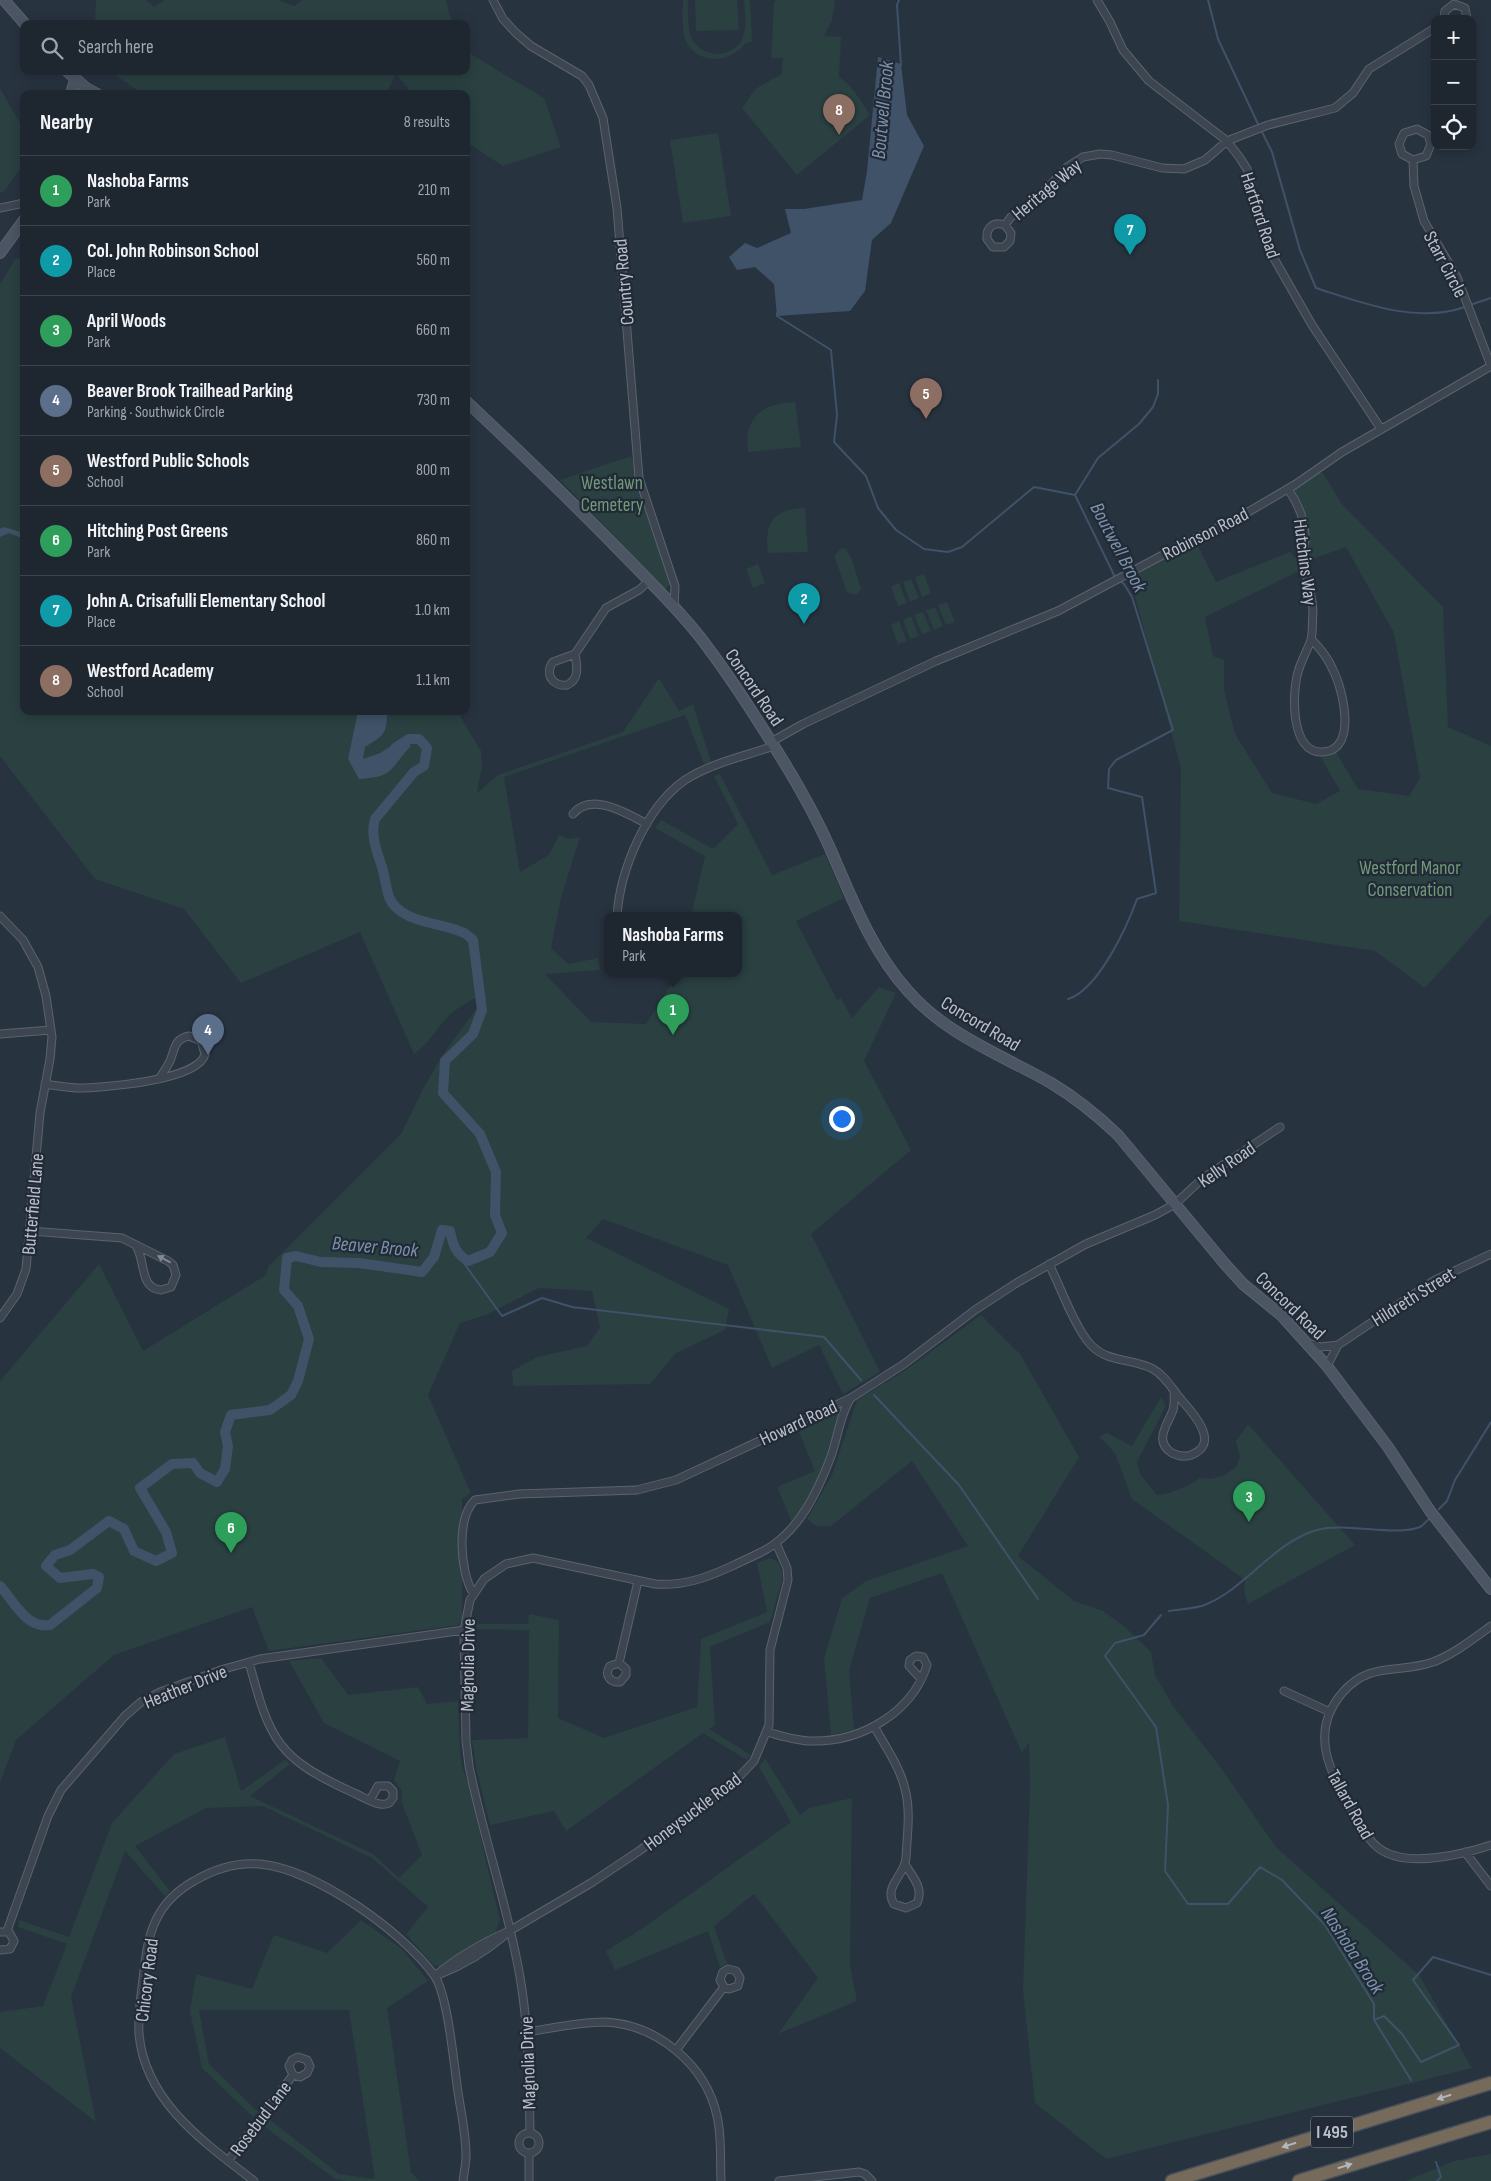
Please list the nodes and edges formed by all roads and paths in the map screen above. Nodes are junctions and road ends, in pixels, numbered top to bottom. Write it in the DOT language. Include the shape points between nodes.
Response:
graph roads {
  1 [pos="4,0"];
  2 [pos="493,0"];
  3 [pos="1097,0"];
  4 [pos="1444,15"];
  5 [pos="1466,15"];
  6 [pos="22,20"];
  7 [pos="1431,30"];
  8 [pos="71,75"];
  9 [pos="76,80"];
  10 [pos="73,90"];
  11 [pos="84,90"];
  12 [pos="1227,141"];
  13 [pos="1413,160"];
  14 [pos="20,204"];
  15 [pos="0,208"];
  16 [pos="1005,225"];
  17 [pos="20,226"];
  18 [pos="0,253"];
  19 [pos="1491,366"];
  20 [pos="470,405"];
  21 [pos="1382,430"];
  22 [pos="1288,489"];
  23 [pos="650,581"];
  24 [pos="674,608"];
  25 [pos="1311,639"];
  26 [pos="575,654"];
  27 [pos="773,744"];
  28 [pos="573,814"];
  29 [pos="647,824"];
  30 [pos="617,912"];
  31 [pos="0,916"];
  32 [pos="51,1030"];
  33 [pos="0,1034"];
  34 [pos="159,1079"];
  35 [pos="46,1084"];
  36 [pos="1280,1127"];
  37 [pos="1175,1204"];
  38 [pos="30,1231"];
  39 [pos="136,1246"];
  40 [pos="1491,1254"];
  41 [pos="1049,1264"];
  42 [pos="0,1318"];
  43 [pos="1308,1343"];
  44 [pos="1338,1345"];
  45 [pos="1327,1366"];
  46 [pos="1174,1391"];
  47 [pos="850,1398"];
  48 [pos="776,1542"];
  49 [pos="638,1581"];
  50 [pos="1491,1589"];
  51 [pos="473,1593"];
  52 [pos="1491,1626"];
  53 [pos="464,1630"];
  54 [pos="249,1662"];
  55 [pos="619,1663"];
  56 [pos="920,1679"];
  57 [pos="1284,1691"];
  58 [pos="1330,1712"];
  59 [pos="874,1726"];
  60 [pos="767,1732"];
  61 [pos="370,1800"];
  62 [pos="1491,1845"];
  63 [pos="1465,1852"];
  64 [pos="906,1866"];
  65 [pos="1491,1886"];
  66 [pos="511,1930"];
  67 [pos="3,1931"];
  68 [pos="0,1950"];
  69 [pos="435,1976"];
  70 [pos="724,1987"];
  71 [pos="528,2032"];
  72 [pos="676,2050"];
  73 [pos="293,2074"];
  74 [pos="1491,2083"];
  75 [pos="1491,2122"];
  76 [pos="530,2133"];
  77 [pos="529,2154"];
  78 [pos="228,2161"];
  79 [pos="827,2178"];
  80 [pos="254,2181"];
  81 [pos="462,2181"];
  82 [pos="529,2181"];
  83 [pos="721,2181"];
  84 [pos="779,2181"];
  85 [pos="872,2181"];
  86 [pos="1172,2181"];
  87 [pos="1298,2181"];
  1 -- 6 [label="main road"];
  2 -- 24 [label="street, Country Road" via="503,19 531,46 582,76 603,118 617,208 639,478 675,586"];
  3 -- 12 [label="street, Hartford Road" via="1126,53 1149,81"];
  4 -- 5 [label="street" via="1454,4 1465,8"];
  7 -- 12 [label="street, Heritage Way" via="1369,69 1353,94 1335,108 1268,125"];
  8 -- 9 [label="main road"];
  9 -- 10 [label="main road"];
  9 -- 11 [label="main road"];
  12 -- 16 [label="street, Heritage Way" via="1205,160 1184,169 1162,168 1112,154 1083,157 1067,167 1032,204 1011,217"];
  12 -- 21 [label="street, Hartford Road" via="1247,169 1264,234 1280,270 1320,338"];
  13 -- 13 [label="street" via="1426,156 1431,144 1428,135 1417,129 1404,133 1399,144 1402,154"];
  13 -- 19 [label="street, Starr Circle" via="1414,186 1424,221 1457,277"];
  14 -- 15 [label="street"];
  17 -- 18 [label="main road"];
  19 -- 21 [label="street, Robinson Road"];
  20 -- 23 [label="main road, Concord Road"];
  21 -- 22 [label="street, Robinson Road" via="1342,452"];
  22 -- 25 [label="street, Hutchins Way" via="1297,504 1304,528 1305,568 1313,605"];
  22 -- 27 [label="street, Robinson Road" via="1070,605 936,661 809,721"];
  23 -- 24 [label="main road, Concord Road"];
  23 -- 26 [label="street" via="606,608"];
  24 -- 27 [label="main road, Concord Road" via="705,644"];
  25 -- 25 [label="street, Hutchins Way" via="1333,669 1343,701 1342,739 1334,749 1326,752 1317,752 1306,745 1295,718 1297,673"];
  26 -- 26 [label="street" via="577,671 574,680 567,685 554,683 549,670 553,662"];
  27 -- 29 [label="street, Robinson Road" via="685,780 668,795"];
  27 -- 37 [label="main road, Concord Road" via="813,812 873,940 908,992 954,1030 1051,1084 1100,1117"];
  28 -- 29 [label="street" via="582,806 603,805"];
  29 -- 30 [label="street, Robinson Road" via="627,867"];
  31 -- 32 [label="street, Butterfield Lane" via="17,933 34,960 45,989"];
  32 -- 33 [label="street"];
  32 -- 35 [label="street, Butterfield Lane"];
  34 -- 34 [label="street" via="201,1063 205,1054 201,1041 189,1036 179,1040"];
  34 -- 35 [label="street" via="90,1087"];
  35 -- 38 [label="street, Butterfield Lane" via="38,1130"];
  36 -- 37 [label="street, Kelly Road" via="1202,1179"];
  37 -- 41 [label="street, Howard Road"];
  37 -- 43 [label="main road, Concord Road" via="1224,1264"];
  38 -- 39 [label="street" via="117,1238"];
  38 -- 42 [label="street, Butterfield Lane" via="22,1283 11,1306"];
  39 -- 39 [label="street, one-way" via="149,1286 161,1290 171,1286 176,1278 173,1265"];
  40 -- 44 [label="street, Hildreth Street" via="1435,1280"];
  41 -- 46 [label="street" via="1092,1346 1109,1358 1154,1369"];
  41 -- 47 [label="street, Howard Road" via="996,1295 914,1357"];
  43 -- 44 [label="street" via="1321,1347"];
  43 -- 45 [label="main road, Concord Road"];
  44 -- 45 [label="street, Hildreth Street"];
  45 -- 50 [label="main road, Concord Road" via="1388,1447 1430,1511"];
  46 -- 46 [label="street" via="1174,1408 1162,1438 1171,1452 1187,1456 1200,1447 1204,1432 1198,1419"];
  47 -- 48 [label="street, Magnolia Drive" via="816,1491 798,1519"];
  47 -- 51 [label="street, Howard Road" via="655,1487 622,1492 519,1494 476,1500 468,1510 463,1538 464,1571"];
  48 -- 49 [label="street, Magnolia Drive" via="759,1553 695,1581 670,1585"];
  48 -- 60 [label="street, Honeysuckle Road" via="787,1568 788,1580 770,1650"];
  49 -- 51 [label="street, Magnolia Drive" via="551,1561 523,1559 497,1568"];
  49 -- 55 [label="street"];
  51 -- 53 [label="street, Magnolia Drive"];
  52 -- 58 [label="street, Tallard Road" via="1432,1662 1386,1668 1363,1676 1344,1691"];
  53 -- 54 [label="street, Heather Drive"];
  53 -- 66 [label="street, Magnolia Drive" via="469,1766"];
  54 -- 61 [label="street" via="262,1712 282,1747 311,1772"];
  54 -- 67 [label="street, Heather Drive" via="150,1697 125,1716 69,1779 54,1803"];
  56 -- 59 [label="street" via="904,1704"];
  57 -- 58 [label="street"];
  58 -- 63 [label="street, Tallard Road" via="1324,1736 1327,1760 1334,1778 1372,1842 1386,1853 1399,1857 1435,1857"];
  59 -- 60 [label="street" via="846,1738 821,1741"];
  59 -- 64 [label="street" via="906,1789"];
  60 -- 66 [label="street, Honeysuckle Road" via="754,1761 732,1784 616,1867"];
  62 -- 63 [label="street, Tallard Road"];
  63 -- 65 [label="street"];
  64 -- 64 [label="street" via="892,1886 890,1895 894,1904 906,1908 917,1903 920,1893"];
  66 -- 69 [label="street" via="495,1944 452,1970"];
  66 -- 71 [label="street, Magnolia Drive"];
  67 -- 68 [label="street, Heather Drive" via="13,1937 13,1945 6,1951"];
  69 -- 78 [label="street, Chicory Road" via="402,1941 358,1908 335,1892 291,1871 260,1864 230,1866 201,1877 177,1893 161,1911 147,1945 139,2014 140,2042 150,2075 171,2109 195,2135"];
  69 -- 81 [label="street, Chicory Road" via="446,2014 465,2144"];
  70 -- 72 [label="street"];
  71 -- 72 [label="street" via="592,2023 617,2024 648,2033"];
  71 -- 76 [label="street, Magnolia Drive"];
  72 -- 83 [label="street" via="702,2080 713,2104 719,2128"];
  73 -- 78 [label="street, Rosebud Lane"];
  74 -- 86 [label="highway, I 495, one-way"];
  87 -- 75 [label="highway, I 495, one-way"];
  76 -- 77 [label="street, Magnolia Drive" via="536,2135 540,2143 537,2150"];
  76 -- 77 [label="street, Magnolia Drive" via="522,2136 519,2142 522,2150"];
  77 -- 82 [label="street, Magnolia Drive"];
  78 -- 80 [label="street, Chicory Road"];
  79 -- 84 [label="street"];
  79 -- 85 [label="street" via="859,2172"];
}
